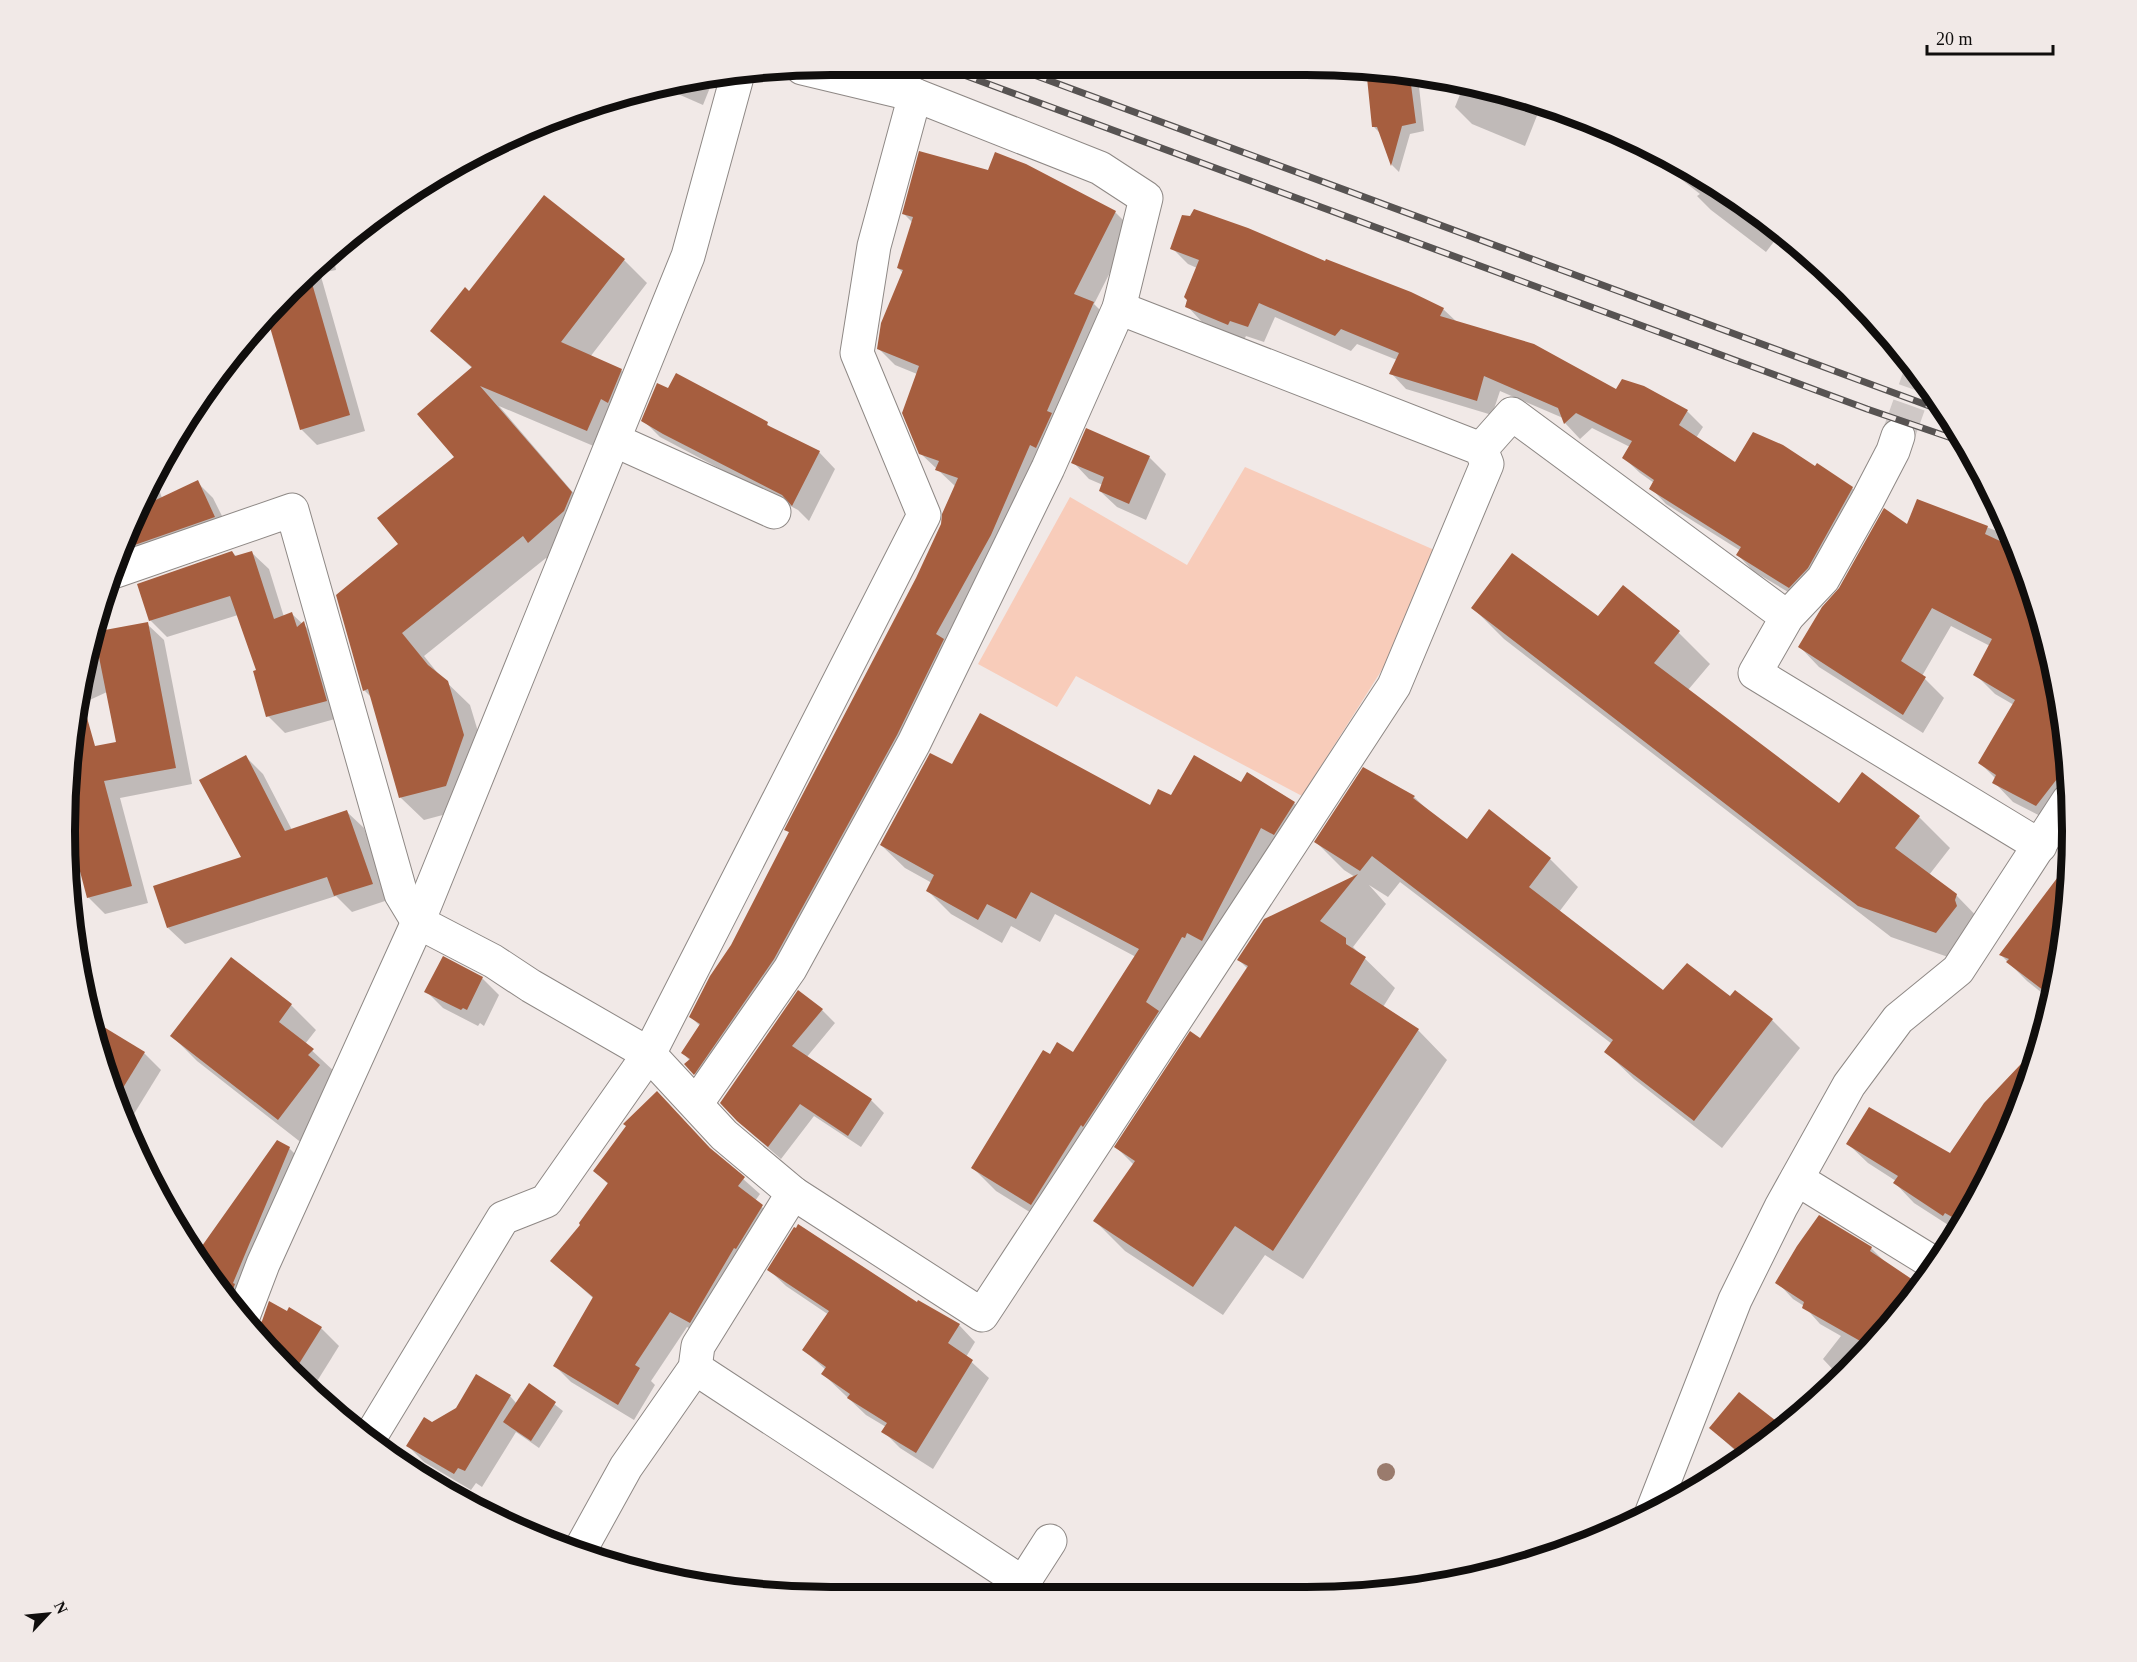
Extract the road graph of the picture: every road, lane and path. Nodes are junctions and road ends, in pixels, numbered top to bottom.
1 (831, 75) edge
2 (736, 81) edge
3 (915, 95) junction
4 (1119, 308) junction
5 (1898, 436) tunnel mouth
6 (614, 440) junction
7 (1481, 449) junction
8 (774, 512) dead end
9 (123, 569) edge
10 (1787, 617) junction
11 (2061, 812) edge
12 (2040, 846) junction
13 (418, 922) junction
14 (649, 1054) junction
15 (696, 1104) junction
16 (1797, 1179) junction
17 (793, 1192) junction
18 (1928, 1260) edge
19 (246, 1309) edge
20 (695, 1368) junction
21 (373, 1432) edge
22 (1657, 1500) edge
23 (1050, 1541) dead end
24 (583, 1545) edge
25 (1014, 1587) edge
26 (1020, 1587) edge

1 - 3 street
2 - 6 street
3 - 4 street
3 - 14 street
4 - 7 street
4 - 15 street
5 - 10 street
6 - 8 street
6 - 13 street
7 - 10 street
7 - 17 street
9 - 13 street
10 - 12 street
11 - 12 street
12 - 16 street
13 - 14 street
13 - 19 street
14 - 15 street
14 - 21 street
15 - 17 street
16 - 18 street
16 - 22 street
17 - 20 street
20 - 24 street
20 - 25 street
23 - 26 street

